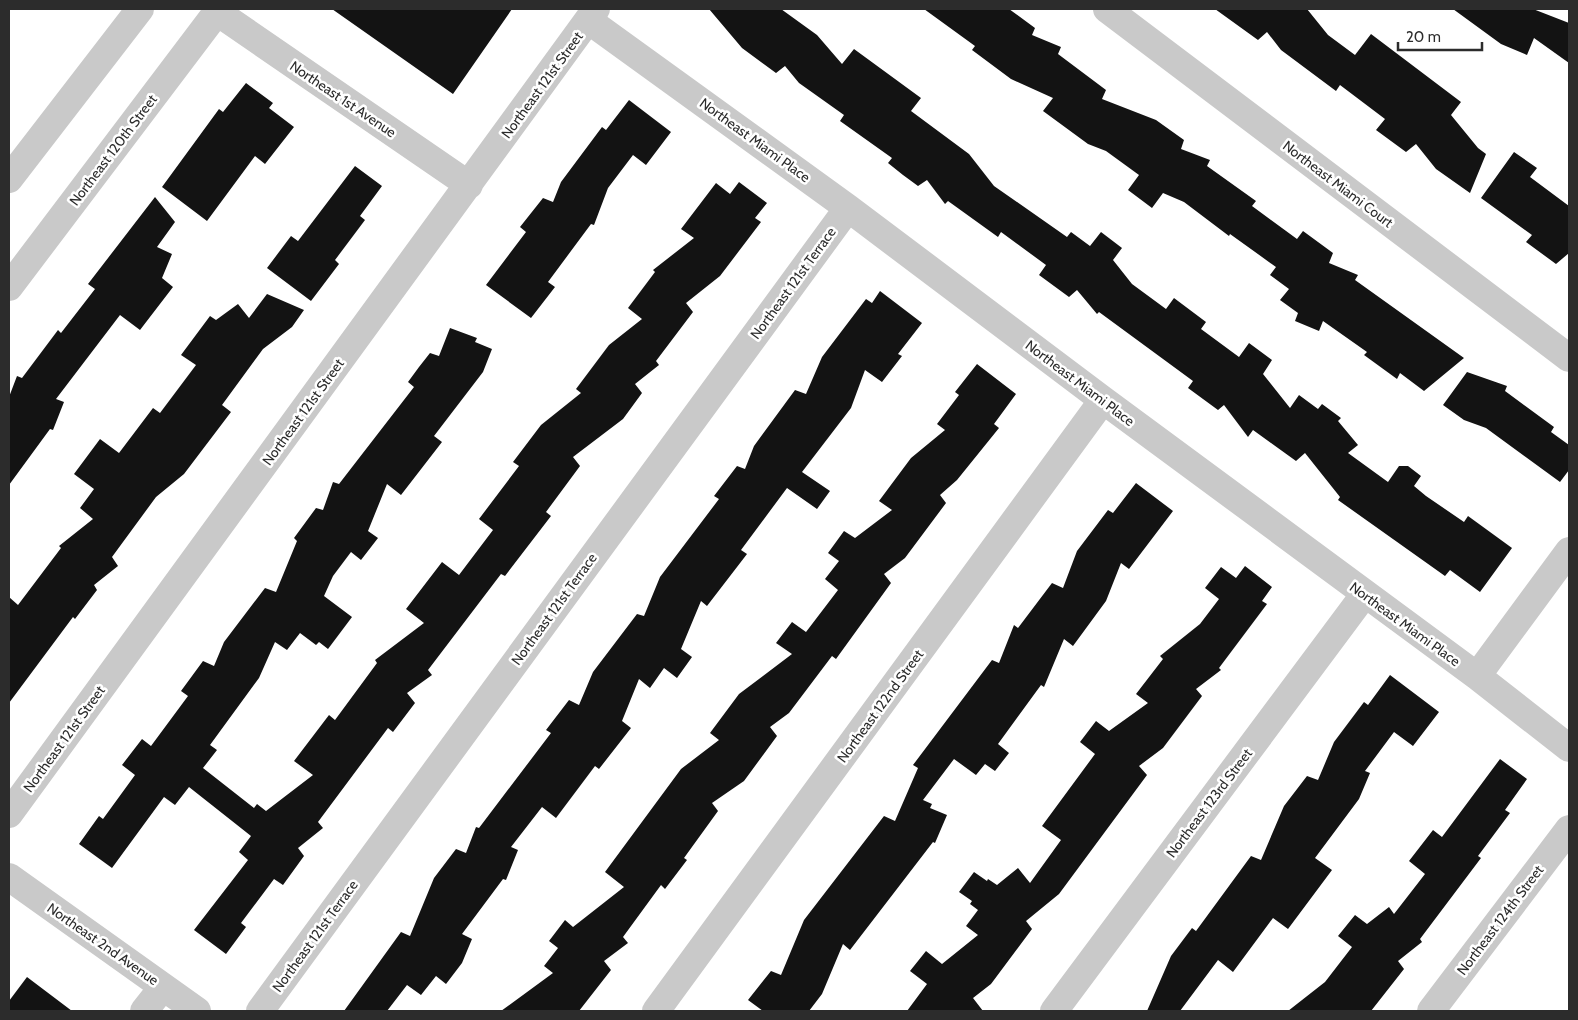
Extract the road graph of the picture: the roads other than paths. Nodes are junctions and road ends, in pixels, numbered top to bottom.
1 (140, 9) edge
2 (1107, 9) edge
3 (217, 12) joint
4 (592, 14) edge
5 (9, 180) edge
6 (469, 185) junction
7 (848, 208) junction
8 (9, 287) edge
9 (1569, 358) edge
10 (1103, 400) junction
11 (1569, 551) edge
12 (1364, 595) junction
13 (1477, 676) junction
14 (1569, 748) edge
15 (9, 814) edge
16 (1569, 829) edge
17 (9, 877) edge
18 (163, 987) junction
19 (144, 1011) edge
20 (197, 1011) edge
21 (260, 1011) edge
22 (656, 1011) edge
23 (1054, 1011) edge
24 (1431, 1011) edge

1 - 5 street
2 - 9 street, Northeast Miami Court
3 - 6 street, Northeast 1st Avenue
3 - 8 street, Northeast 120th Street
4 - 6 street, Northeast 121st Street
4 - 7 street, Northeast Miami Place
6 - 15 street, Northeast 121st Street
7 - 10 street, Northeast Miami Place
7 - 21 street, Northeast 121st Terrace
10 - 12 street, Northeast Miami Place
10 - 22 street, Northeast 122nd Street
11 - 13 street
12 - 13 street, Northeast Miami Place
12 - 23 street, Northeast 123rd Street
13 - 14 street, Northeast Miami Place
16 - 24 street, Northeast 124th Street
17 - 18 street, Northeast 2nd Avenue
18 - 19 street
18 - 20 street, Northeast 2nd Avenue

